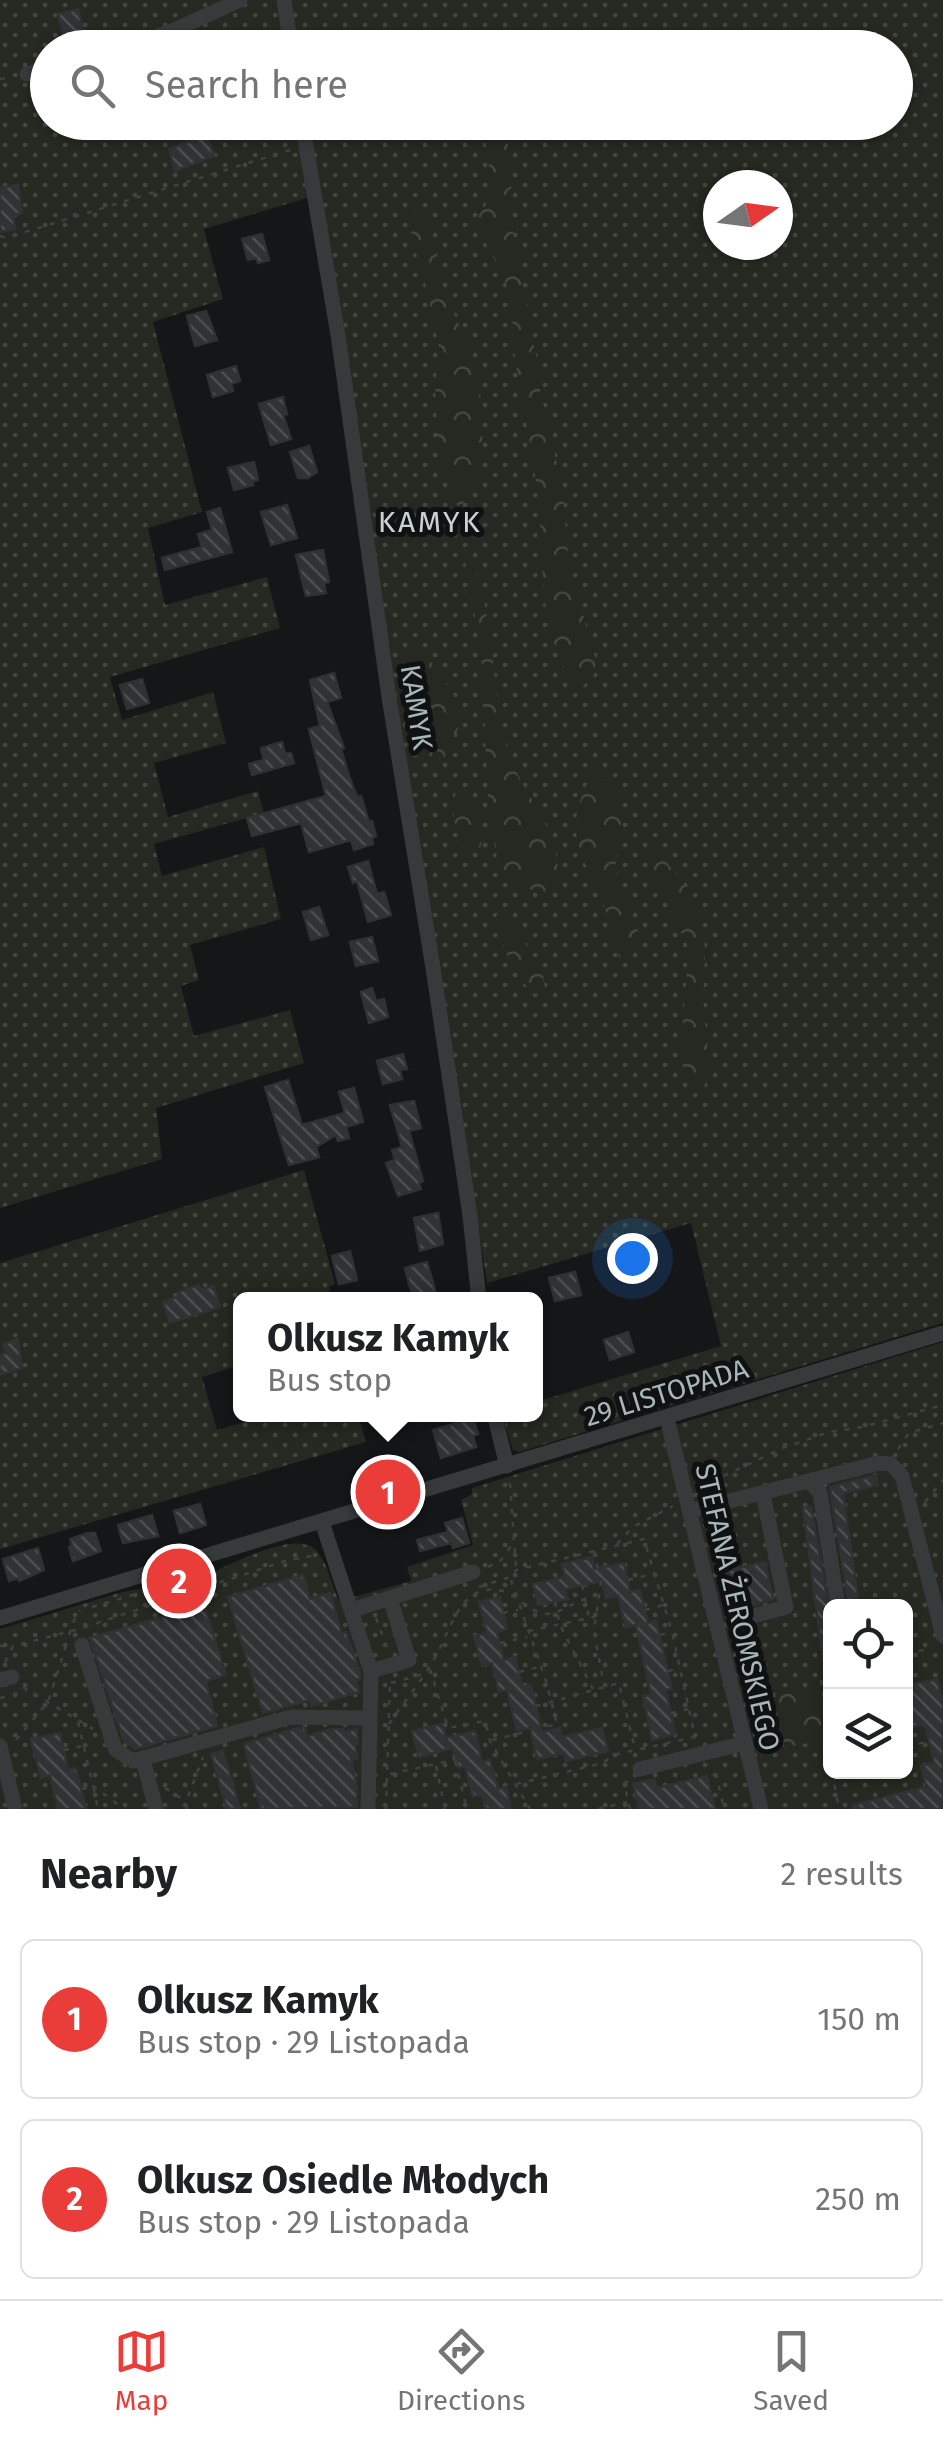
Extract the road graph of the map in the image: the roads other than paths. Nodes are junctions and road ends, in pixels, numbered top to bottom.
1 (240, 0) edge
2 (284, 0) edge
3 (174, 30) edge
4 (288, 30) edge
5 (30, 73) edge
6 (27, 74) dead end
7 (305, 140) edge
8 (478, 1292) edge
9 (943, 1333) edge
10 (667, 1418) junction
11 (496, 1422) edge
12 (507, 1466) junction
13 (810, 1482) junction
14 (763, 1494) junction
15 (688, 1504) junction
16 (322, 1522) junction
17 (472, 1581) road end
18 (390, 1598) junction
19 (837, 1599) edge
20 (358, 1608) junction
21 (749, 1617) dead end
22 (0, 1618) edge
23 (943, 1636) edge
24 (82, 1645) dead end
25 (371, 1671) junction
26 (370, 1718) junction
27 (745, 1744) junction
28 (1, 1751) edge
29 (143, 1760) junction
30 (639, 1774) road end
31 (14, 1809) edge
32 (156, 1809) edge
33 (368, 1809) edge
34 (761, 1809) edge

1 - 3 street
2 - 4 street
5 - 6 street
7 - 8 street, KAMYK
9 - 10 street, 29 LISTOPADA
10 - 12 street, 29 LISTOPADA
10 - 15 street, STEFANA ŻEROMSKIEGO
11 - 12 street
12 - 16 street, 29 LISTOPADA
13 - 14 street
13 - 19 street
13 - 23 street
14 - 15 street
14 - 21 street
15 - 27 street, STEFANA ŻEROMSKIEGO
16 - 20 street
16 - 22 street, 29 LISTOPADA
17 - 18 street
18 - 20 street
18 - 25 street
20 - 25 street
24 - 29 street
25 - 26 street
26 - 29 street
26 - 33 street
27 - 30 street
27 - 34 street, STEFANA ŻEROMSKIEGO
28 - 31 street
29 - 32 street

